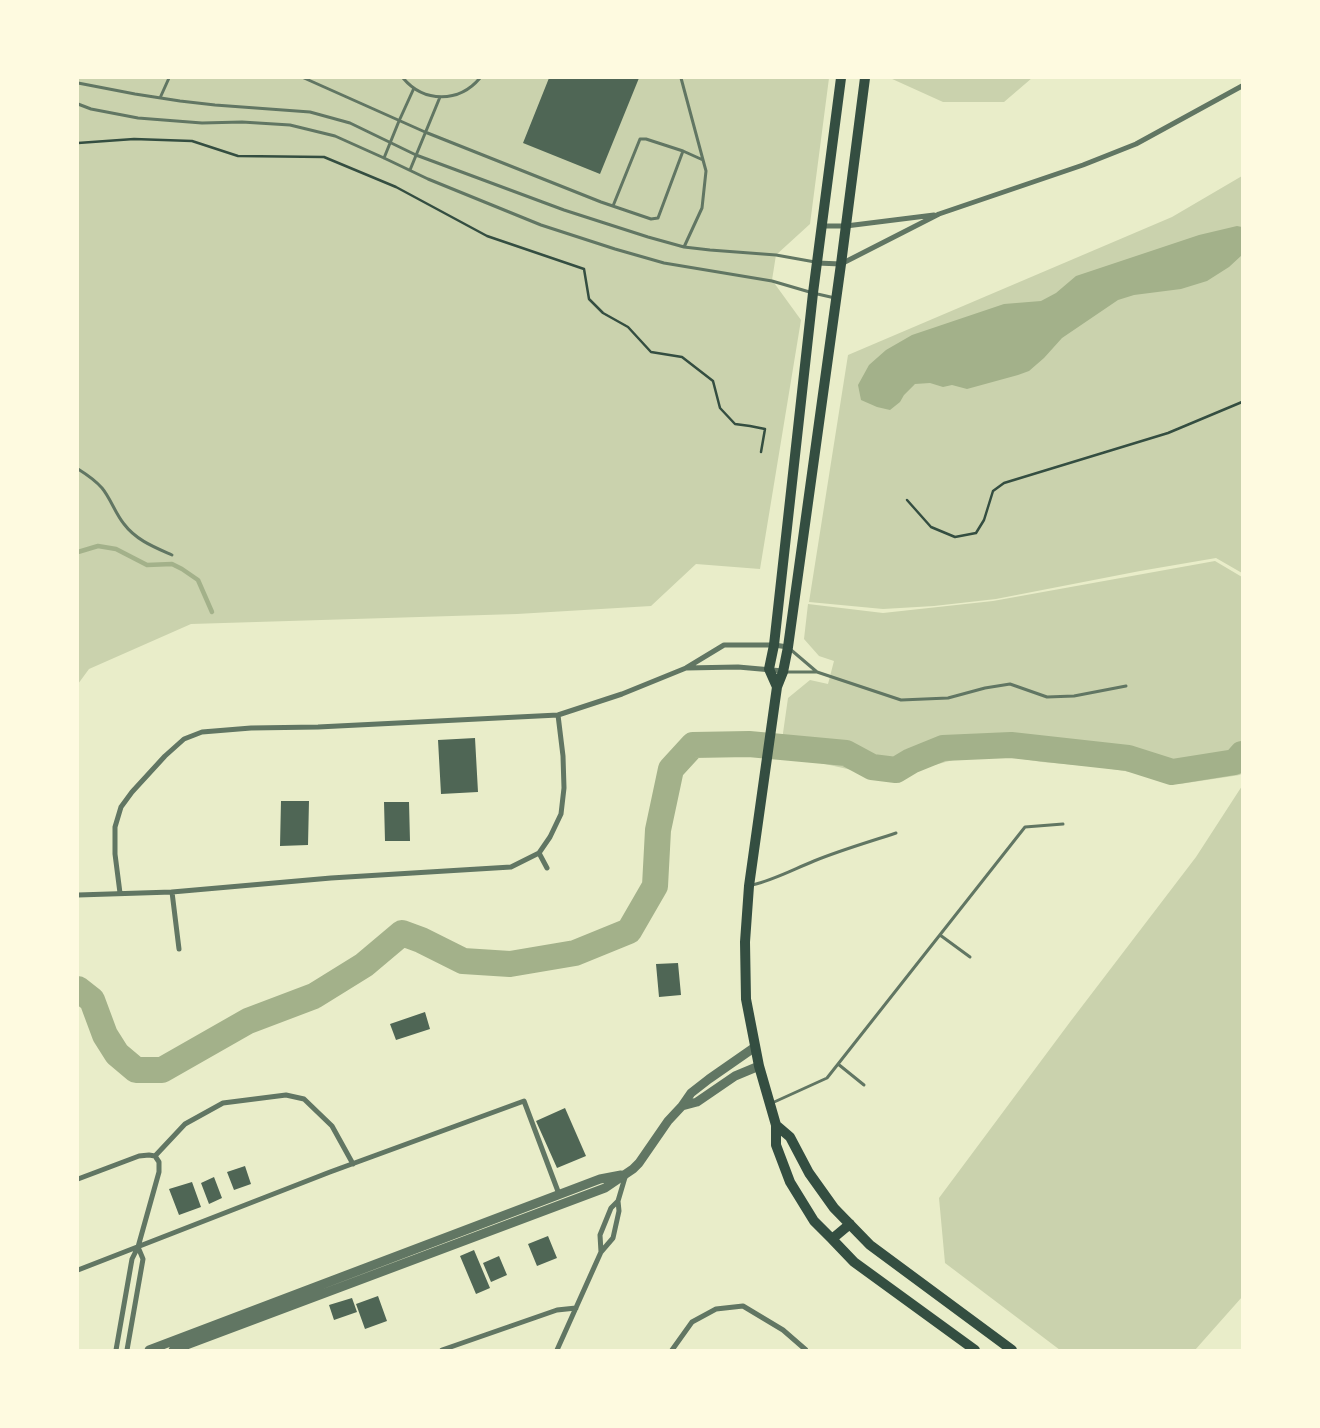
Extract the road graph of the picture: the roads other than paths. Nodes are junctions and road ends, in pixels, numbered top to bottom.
1 (169, 78) edge
2 (304, 78) edge
3 (403, 78) edge
4 (480, 78) edge
5 (681, 78) edge
6 (842, 78) edge
7 (864, 78) edge
8 (78, 83) edge
9 (1242, 86) edge
10 (414, 88) junction
11 (440, 97) junction
12 (160, 98) junction
13 (78, 104) edge
14 (399, 120) junction
15 (425, 132) junction
16 (391, 143) junction
17 (683, 151) junction
18 (416, 155) junction
19 (384, 158) junction
20 (704, 160) junction
21 (410, 170) junction
22 (613, 206) junction
23 (939, 214) junction
24 (822, 226) junction
25 (846, 226) junction
26 (684, 247) junction
27 (817, 263) junction
28 (841, 264) junction
29 (813, 293) junction
30 (836, 298) junction
31 (78, 469) edge
32 (172, 555) dead end
33 (774, 645) junction
34 (788, 647) junction
35 (686, 668) junction
36 (770, 669) junction
37 (784, 672) junction
38 (817, 672) junction
39 (1126, 686) dead end
40 (777, 687) junction
41 (558, 715) junction
42 (1063, 824) dead end
43 (896, 832) dead end
44 (539, 853) junction
45 (547, 868) dead end
46 (749, 886) junction
47 (172, 892) junction
48 (120, 893) junction
49 (78, 895) edge
50 (940, 935) junction
51 (179, 948) dead end
52 (970, 957) dead end
53 (755, 1047) junction
54 (838, 1064) junction
55 (759, 1066) junction
56 (864, 1085) dead end
57 (770, 1104) junction
58 (682, 1106) junction
59 (776, 1125) junction
60 (155, 1156) junction
61 (353, 1164) junction
62 (626, 1174) junction
63 (78, 1179) edge
64 (559, 1194) junction
65 (618, 1201) junction
66 (850, 1224) junction
67 (832, 1239) junction
68 (138, 1247) junction
69 (601, 1252) junction
70 (78, 1270) edge
71 (576, 1308) junction
72 (116, 1350) edge
73 (127, 1350) edge
74 (149, 1350) edge
75 (172, 1350) edge
76 (442, 1350) edge
77 (557, 1350) edge
78 (672, 1350) edge
79 (806, 1350) edge
80 (975, 1350) edge
81 (1012, 1350) edge

1 - 12 lane
2 - 14 lane
3 - 10 lane
4 - 11 lane
5 - 20 lane
6 - 24 main road
7 - 25 main road
8 - 12 lane
9 - 23 street
10 - 11 lane
10 - 14 lane
11 - 15 lane
12 - 16 lane
13 - 19 lane
14 - 15 lane
14 - 16 lane
15 - 18 lane
15 - 22 lane
16 - 18 lane
16 - 19 lane
17 - 20 lane
17 - 22 lane
17 - 22 lane
18 - 21 lane
18 - 26 lane
19 - 21 lane
20 - 26 lane
21 - 29 lane
23 - 25 street
23 - 28 street
24 - 25 street
24 - 27 main road
25 - 28 main road
26 - 27 lane
27 - 28 street
27 - 29 main road
28 - 30 main road
29 - 30 lane
29 - 33 main road
30 - 34 main road
31 - 32 lane
33 - 34 street
33 - 35 street
33 - 36 main road
34 - 37 main road
34 - 38 lane
35 - 36 street
35 - 41 street
36 - 37 street
36 - 40 main road
37 - 38 lane
37 - 40 main road
38 - 39 lane
40 - 46 main road
41 - 44 street
41 - 48 street
42 - 50 lane
43 - 46 lane
44 - 45 street
44 - 47 street
46 - 53 main road
47 - 48 street
47 - 51 street
48 - 49 street
50 - 52 lane
50 - 54 lane
53 - 55 main road
53 - 58 street
54 - 56 lane
54 - 57 lane
55 - 57 main road
55 - 58 street
57 - 59 main road
58 - 62 street
59 - 66 main road
59 - 67 main road
60 - 61 street
60 - 63 street
60 - 68 street
61 - 64 street
61 - 68 street
62 - 64 street
62 - 65 street
62 - 75 street
64 - 74 street
65 - 69 street
65 - 69 street
66 - 67 main road
66 - 81 main road
67 - 80 main road
68 - 70 street
68 - 72 street
68 - 73 street
69 - 71 street
71 - 76 street
71 - 77 street
78 - 79 street

